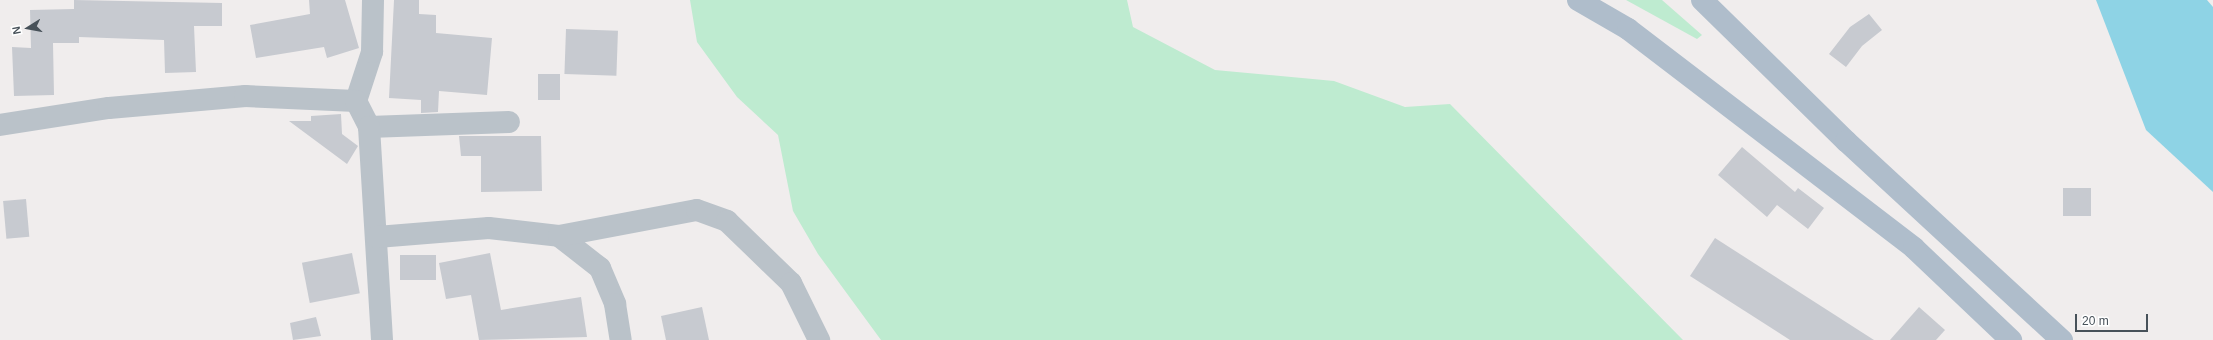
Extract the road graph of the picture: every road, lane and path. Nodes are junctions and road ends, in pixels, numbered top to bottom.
1 (373, 0) edge
2 (1578, 0) edge
3 (1702, 0) edge
4 (356, 101) junction
5 (509, 122) dead end
6 (0, 125) edge
7 (369, 127) junction
8 (559, 236) junction
9 (377, 238) junction
10 (382, 340) edge
11 (621, 340) edge
12 (819, 340) edge
13 (2011, 340) edge
14 (2062, 340) edge

1 - 4 street
2 - 13 main road
3 - 14 main road
4 - 6 street
4 - 7 street
5 - 7 street
7 - 9 street
8 - 9 street
8 - 11 street
8 - 12 street
9 - 10 street

